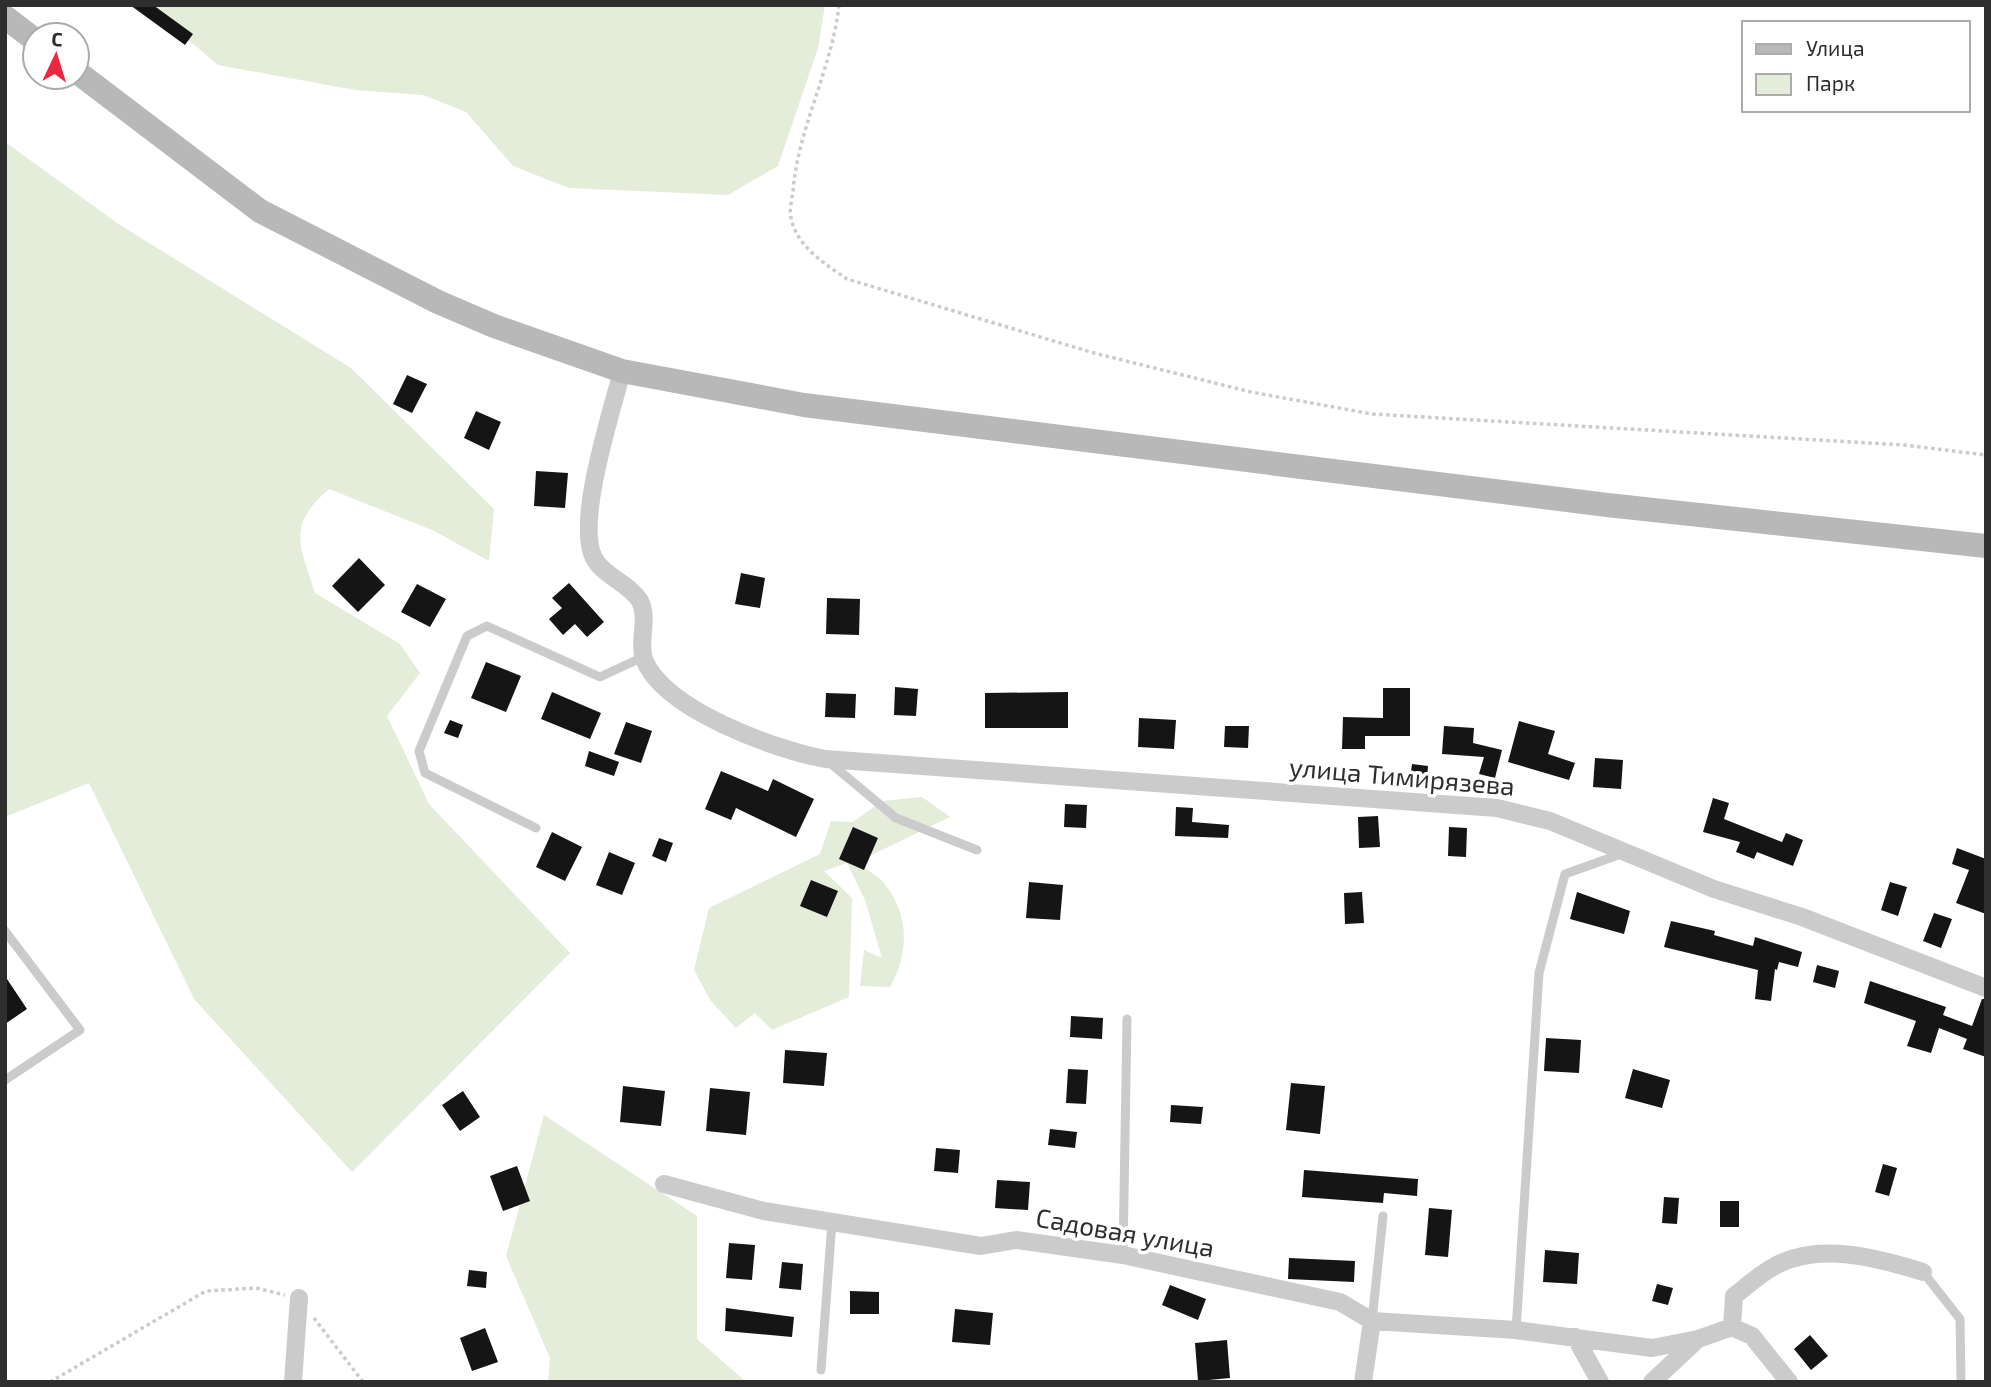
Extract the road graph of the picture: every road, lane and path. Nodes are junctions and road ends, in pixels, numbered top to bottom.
1 (839, 5) edge
2 (5, 17) edge
3 (21, 29) edge
4 (91, 82) edge
5 (622, 371) junction
6 (1986, 455) edge
7 (1986, 546) edge
8 (643, 657) junction
9 (825, 759) junction
10 (536, 828) dead end
11 (977, 850) dead end
12 (1627, 852) junction
13 (5, 931) edge
14 (1986, 988) edge
15 (1127, 1019) dead end
16 (5, 1080) edge
17 (664, 1184) dead end
18 (1384, 1216) dead end
19 (832, 1222) junction
20 (1123, 1255) junction
21 (1923, 1272) joint
22 (299, 1298) junction
23 (1372, 1321) junction
24 (1732, 1327) junction
25 (1516, 1331) junction
26 (1575, 1337) junction
27 (1698, 1339) junction
28 (821, 1370) dead end
29 (50, 1382) edge
30 (293, 1382) edge
31 (362, 1382) edge
32 (1363, 1382) edge
33 (1600, 1382) edge
34 (1652, 1382) edge
35 (1789, 1382) edge
36 (1961, 1382) edge

1 - 6 path
2 - 3 main road
4 - 5 main road
5 - 7 main road
5 - 8 street
8 - 9 street, улица Тимирязева
8 - 10 lane
9 - 11 lane
9 - 12 street, улица Тимирязева
12 - 14 street, улица Тимирязева
12 - 25 lane
13 - 16 lane
15 - 20 lane
17 - 19 street, Садовая улица
18 - 23 lane
19 - 20 street, Садовая улица
19 - 28 lane
20 - 23 street, Садовая улица
21 - 24 street
21 - 36 lane
22 - 29 path
22 - 30 street
22 - 31 path
23 - 25 street, Садовая улица
23 - 32 street
24 - 27 street, Садовая улица
24 - 35 street
25 - 26 street, Садовая улица
26 - 27 street, Садовая улица
26 - 33 street
27 - 34 street, Садовая улица

